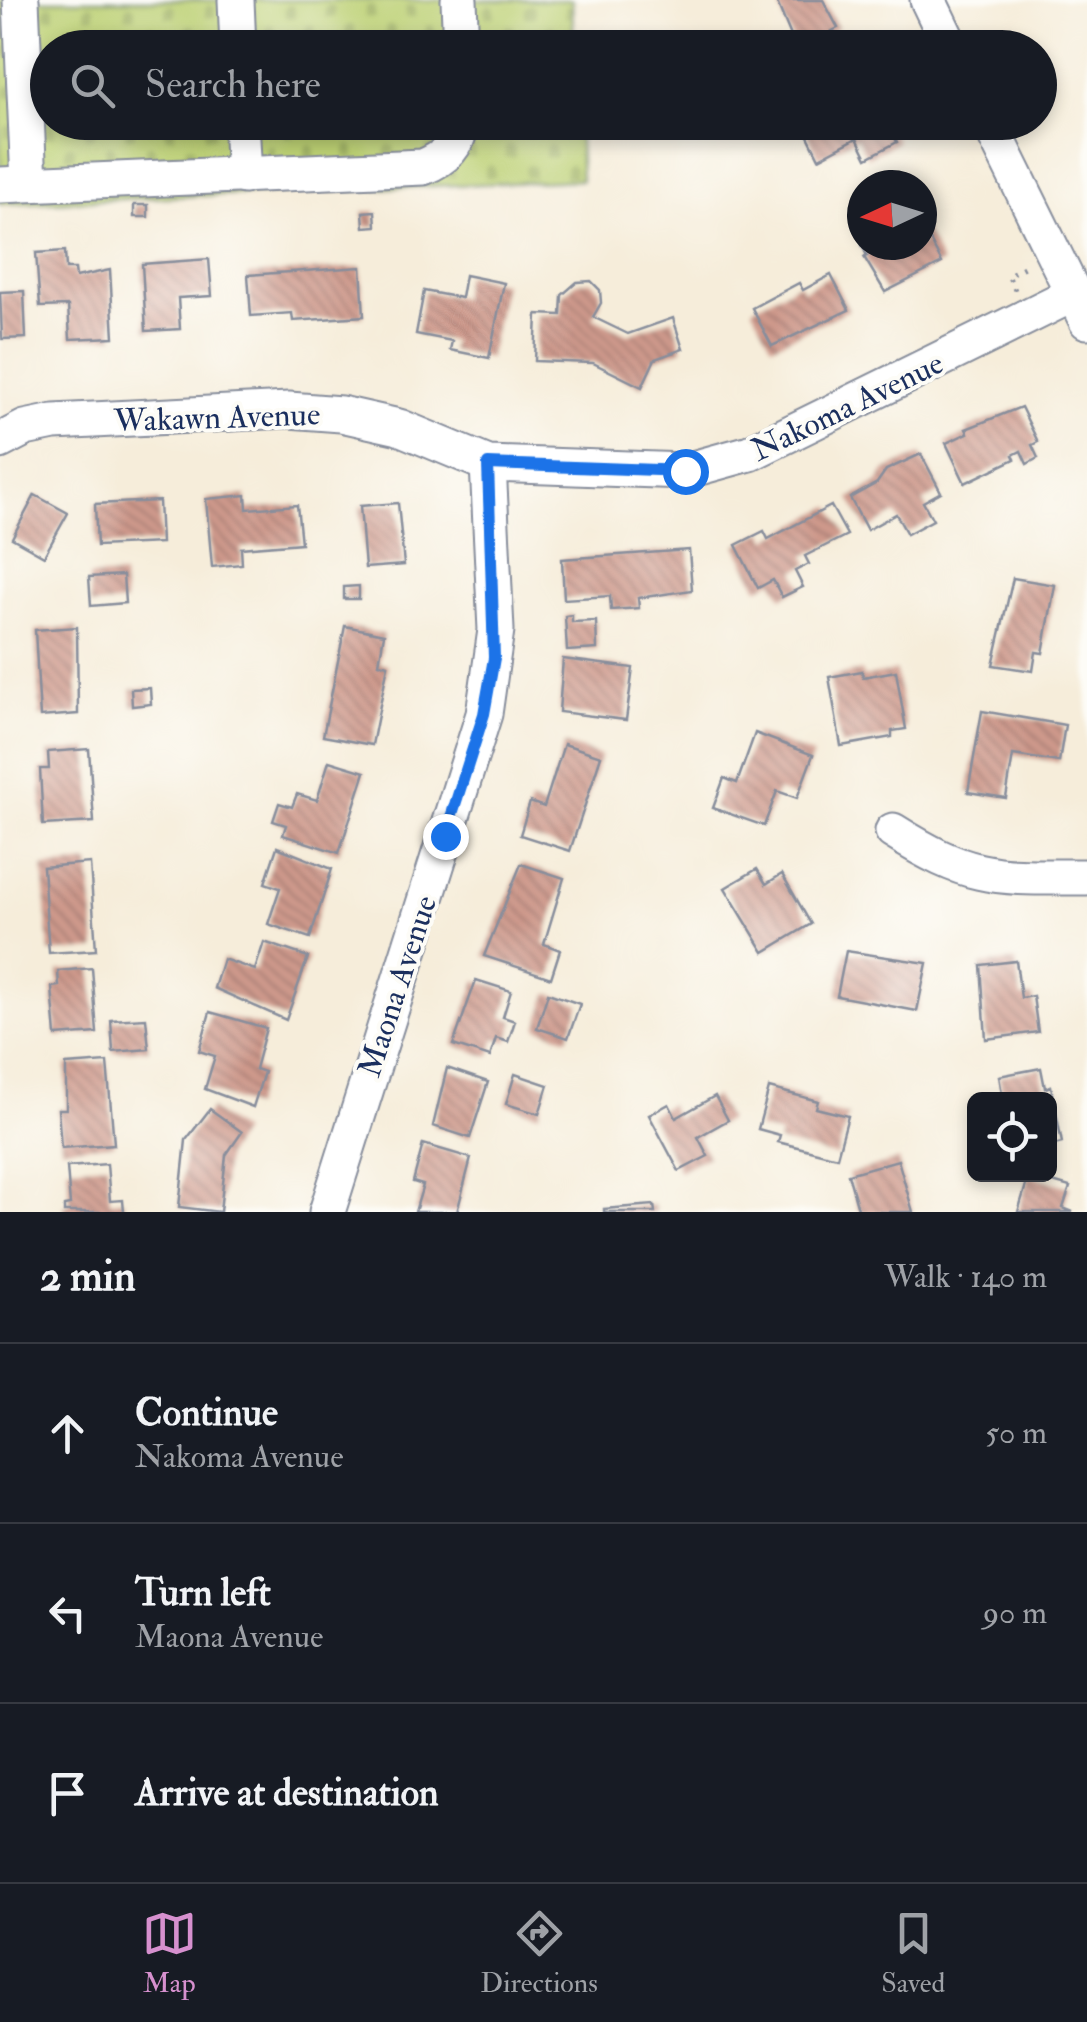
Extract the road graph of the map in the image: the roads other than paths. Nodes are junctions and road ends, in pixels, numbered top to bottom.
1 (21, 0) edge
2 (236, 0) edge
3 (459, 0) edge
4 (928, 0) edge
5 (237, 30) edge
6 (460, 30) edge
7 (943, 30) edge
8 (242, 140) edge
9 (453, 140) edge
10 (998, 140) edge
11 (244, 176) junction
12 (15, 185) edge
13 (1080, 307) edge
14 (0, 441) edge
15 (488, 464) junction
16 (892, 831) dead end
17 (1087, 877) edge
18 (327, 1212) edge

1 - 12 street
2 - 5 street
3 - 6 street
4 - 7 street
8 - 11 street
9 - 11 street
10 - 13 street
11 - 12 street
13 - 15 street, Nakoma Avenue
14 - 15 street, Wakawn Avenue
15 - 18 street, Maona Avenue
16 - 17 street

